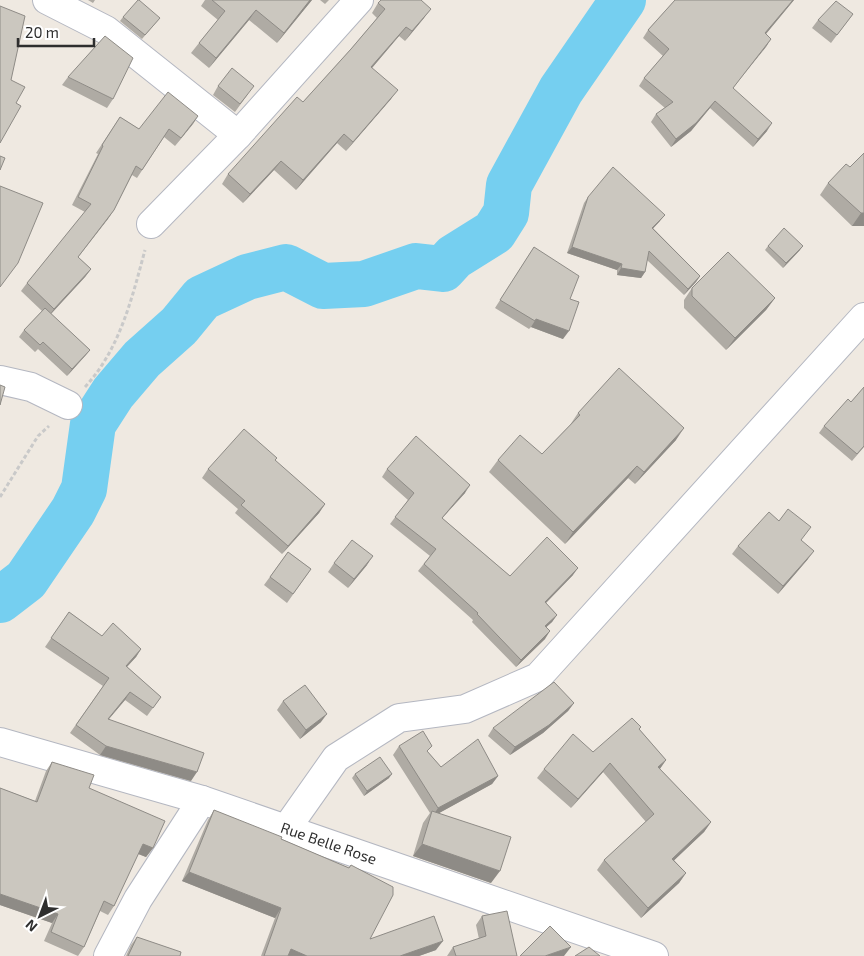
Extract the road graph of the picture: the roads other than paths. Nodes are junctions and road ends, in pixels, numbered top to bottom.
1 (47, 0) edge
2 (359, 0) edge
3 (238, 135) junction
4 (151, 224) road end
5 (864, 317) edge
6 (0, 380) edge
7 (68, 405) road end
8 (0, 742) edge
9 (202, 800) junction
10 (286, 829) junction
11 (108, 956) edge
12 (654, 956) edge

1 - 3 street
2 - 3 street
3 - 4 street
5 - 10 street
6 - 7 street
8 - 9 street, Rue Belle Rose
9 - 10 street, Rue Belle Rose
9 - 11 street
10 - 12 street, Rue Belle Rose

